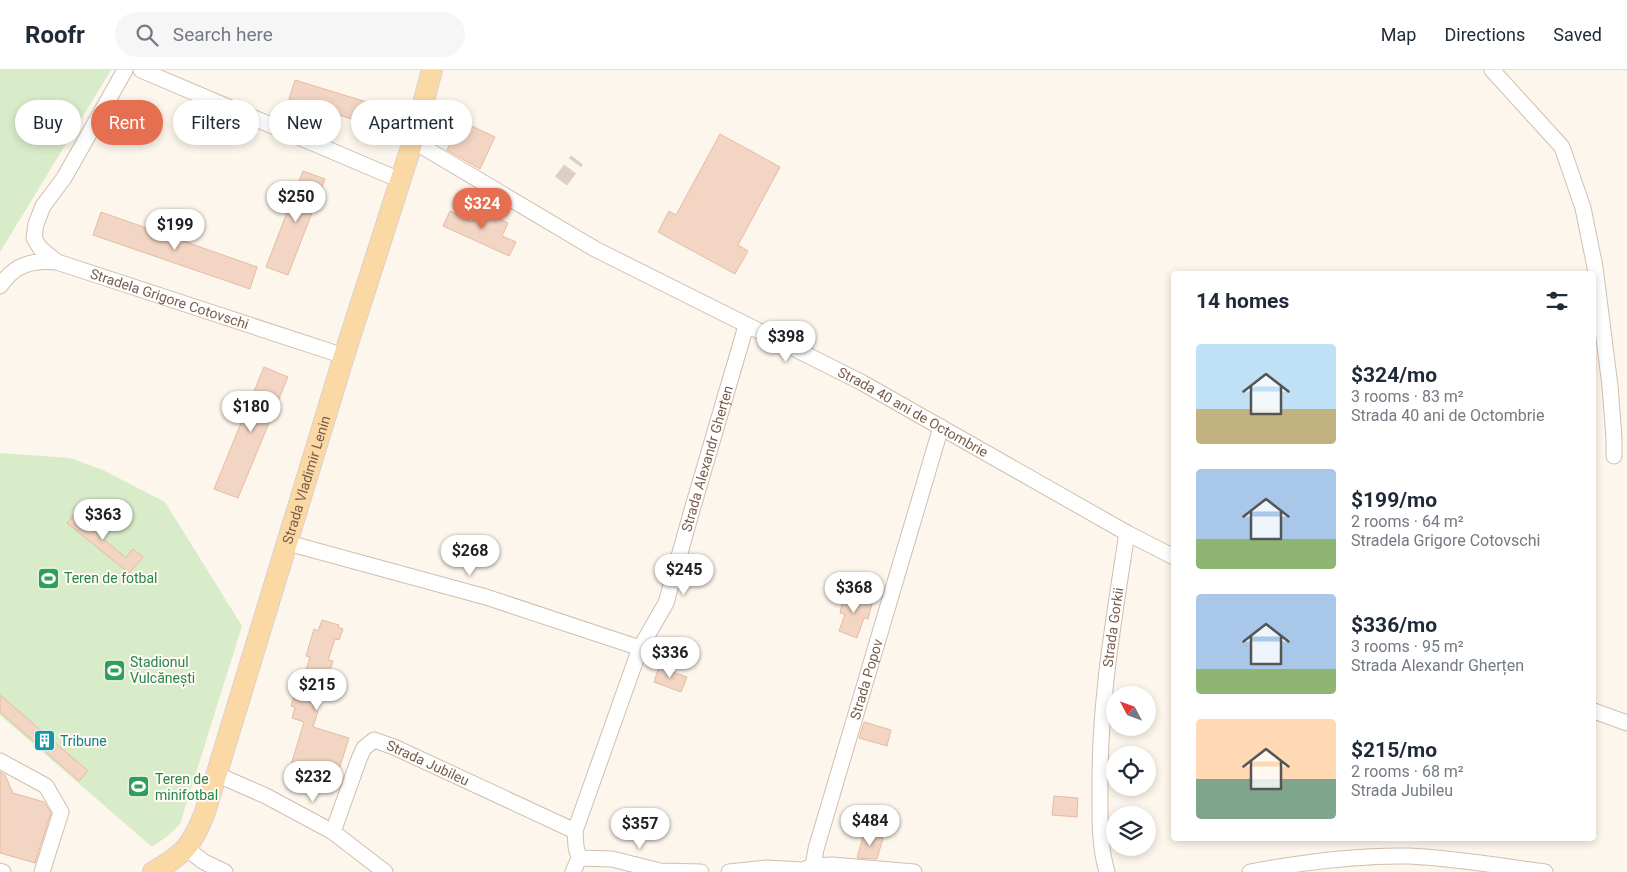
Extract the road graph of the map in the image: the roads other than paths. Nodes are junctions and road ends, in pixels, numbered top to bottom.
1 (125, 70) edge
2 (141, 70) edge
3 (432, 70) edge
4 (1492, 70) edge
5 (424, 100) edge
6 (412, 145) edge
7 (418, 145) edge
8 (400, 180) junction
9 (57, 262) junction
10 (1595, 271) edge
11 (1596, 275) edge
12 (0, 286) edge
13 (746, 326) junction
14 (344, 356) junction
15 (941, 427) junction
16 (1614, 456) dead end
17 (1127, 533) junction
18 (288, 543) junction
19 (1171, 555) edge
20 (640, 648) junction
21 (1596, 712) edge
22 (1627, 722) edge
23 (0, 762) edge
24 (218, 775) junction
25 (333, 832) junction
26 (575, 832) junction
27 (186, 849) junction
28 (576, 865) edge
29 (815, 869) edge
30 (42, 872) edge
31 (152, 872) edge
32 (225, 872) edge
33 (384, 872) edge
34 (701, 872) edge
35 (729, 872) edge
36 (914, 872) edge
37 (1107, 872) edge
38 (1250, 872) edge
39 (1545, 872) edge

1 - 9 street
2 - 8 street
3 - 5 main road, Strada Vladimir Lenin
4 - 10 street
6 - 8 main road, Strada Vladimir Lenin
7 - 13 street, Strada 40 ani de Octombrie
8 - 14 main road, Strada Vladimir Lenin
9 - 12 street, Stradela Grigore Cotovschi
9 - 14 street, Stradela Grigore Cotovschi
11 - 16 street
13 - 15 street, Strada 40 ani de Octombrie
13 - 20 street, Strada Alexandr Gherțen
14 - 18 main road, Strada Vladimir Lenin
15 - 17 street, Strada 40 ani de Octombrie
15 - 29 street, Strada Popov
17 - 19 street, Strada 40 ani de Octombrie
17 - 37 street, Strada Gorkii
18 - 20 street
18 - 24 main road, Strada Vladimir Lenin
20 - 26 street, Strada Alexandr Gherțen
21 - 22 street
23 - 30 street
24 - 25 street
24 - 27 main road, Strada Vladimir Lenin
25 - 26 street, Strada Jubileu
25 - 33 street
26 - 28 street, Strada Alexandr Gherțen
27 - 31 main road, Strada Vladimir Lenin
27 - 32 street
28 - 34 street
29 - 35 street
29 - 36 street
38 - 39 street

